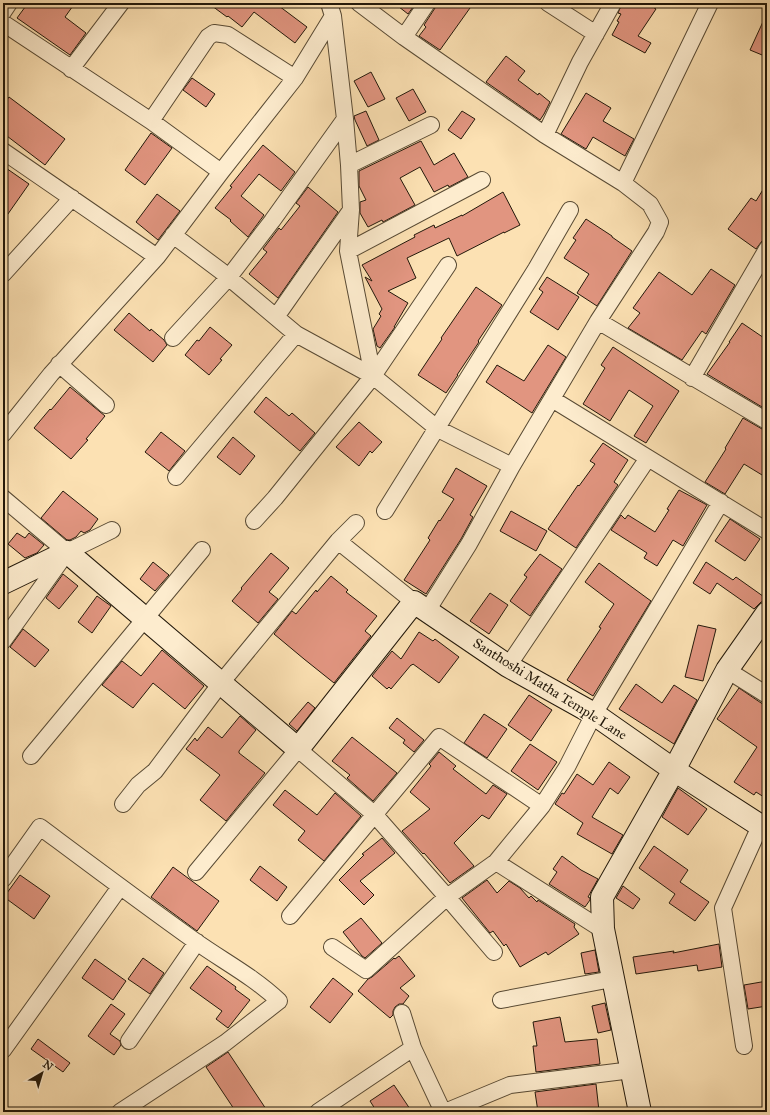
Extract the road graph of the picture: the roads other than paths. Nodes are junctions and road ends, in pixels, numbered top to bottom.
1 (9, 3) edge
2 (121, 3) edge
3 (359, 3) edge
4 (426, 3) edge
5 (548, 3) edge
6 (613, 3) edge
7 (710, 3) edge
8 (331, 10) edge
9 (3, 12) edge
10 (3, 23) edge
11 (596, 34) junction
12 (404, 37) junction
13 (71, 69) junction
14 (295, 78) junction
15 (345, 119) junction
16 (151, 121) junction
17 (432, 125) dead end
18 (545, 135) junction
19 (3, 151) edge
20 (349, 165) junction
21 (221, 172) junction
22 (482, 180) dead end
23 (623, 183) junction
24 (72, 198) junction
25 (351, 210) junction
26 (570, 210) dead end
27 (173, 235) junction
28 (767, 249) edge
29 (348, 251) junction
30 (157, 257) junction
31 (448, 265) dead end
32 (3, 274) edge
33 (229, 277) junction
34 (276, 317) junction
35 (598, 321) junction
36 (296, 334) junction
37 (173, 338) dead end
38 (59, 364) junction
39 (373, 376) junction
40 (692, 378) junction
41 (552, 399) junction
42 (106, 405) dead end
43 (766, 418) edge
44 (438, 429) junction
45 (3, 434) edge
46 (648, 458) junction
47 (512, 466) junction
48 (176, 477) dead end
49 (3, 498) edge
50 (721, 502) junction
51 (385, 512) dead end
52 (254, 521) dead end
53 (356, 523) dead end
54 (112, 530) dead end
55 (767, 531) edge
56 (338, 541) junction
57 (202, 550) dead end
58 (67, 552) junction
59 (3, 582) edge
60 (420, 606) junction
61 (767, 613) edge
62 (144, 618) junction
63 (3, 641) edge
64 (508, 666) junction
65 (727, 670) junction
66 (221, 683) junction
67 (767, 695) edge
68 (594, 714) junction
69 (298, 749) junction
70 (31, 756) dead end
71 (674, 770) junction
72 (123, 804) dead end
73 (542, 806) junction
74 (374, 814) junction
75 (763, 828) edge
76 (496, 862) junction
77 (196, 872) dead end
78 (3, 879) edge
79 (120, 887) junction
80 (447, 897) junction
81 (290, 916) dead end
82 (603, 929) junction
83 (196, 942) junction
84 (332, 947) dead end
85 (494, 952) dead end
86 (612, 979) junction
87 (500, 1000) dead end
88 (402, 1013) dead end
89 (129, 1041) dead end
90 (744, 1046) dead end
91 (413, 1048) junction
92 (3, 1050) edge
93 (632, 1070) junction
94 (120, 1112) edge
95 (318, 1112) edge
96 (444, 1112) edge
97 (640, 1112) edge

1 - 9 street
2 - 13 street
3 - 12 street
4 - 12 street
5 - 11 street
6 - 11 street
7 - 23 street
8 - 14 street
8 - 15 street
10 - 13 street
11 - 18 street
12 - 18 street
13 - 16 street
14 - 16 street
14 - 21 street
15 - 20 street
15 - 33 street
16 - 21 street
17 - 20 street
18 - 23 street
19 - 24 street
20 - 25 street
21 - 27 street
22 - 29 street
23 - 35 street
24 - 30 street
24 - 32 street
25 - 29 street
25 - 34 street
26 - 44 street
27 - 30 street
27 - 33 street
28 - 40 street
29 - 39 street
30 - 38 street
31 - 39 street
33 - 34 street
33 - 37 street
34 - 36 street
35 - 40 street
35 - 41 street
36 - 39 street
36 - 48 street
38 - 42 street
38 - 45 street
39 - 44 street
39 - 52 street
40 - 43 street
41 - 46 street
41 - 47 street
44 - 47 street
44 - 51 street
46 - 50 street
46 - 64 street
47 - 60 street
49 - 58 street
50 - 55 street
50 - 68 street
53 - 56 street
54 - 58 street
56 - 60 street, Santhoshi Matha Temple Lane
56 - 66 street
57 - 62 street
58 - 59 street
58 - 62 street
58 - 63 street
60 - 64 street, Santhoshi Matha Temple Lane
60 - 69 street
61 - 65 street
62 - 66 street
62 - 70 street
64 - 68 street, Santhoshi Matha Temple Lane
65 - 67 street
65 - 71 street
66 - 69 street
66 - 72 street
68 - 71 street, Santhoshi Matha Temple Lane
68 - 73 street
69 - 74 street
69 - 77 street
71 - 75 street, Santhoshi Matha Temple Lane
71 - 82 street
73 - 74 street
73 - 76 street
74 - 80 street
74 - 81 street
75 - 90 street
76 - 80 street
76 - 82 street
78 - 79 street
79 - 83 street
79 - 92 street
80 - 84 street
80 - 85 street
82 - 86 street
83 - 89 street
83 - 94 street
86 - 87 street
86 - 93 street
88 - 91 street
91 - 95 street
91 - 96 street
93 - 96 street
93 - 97 street

